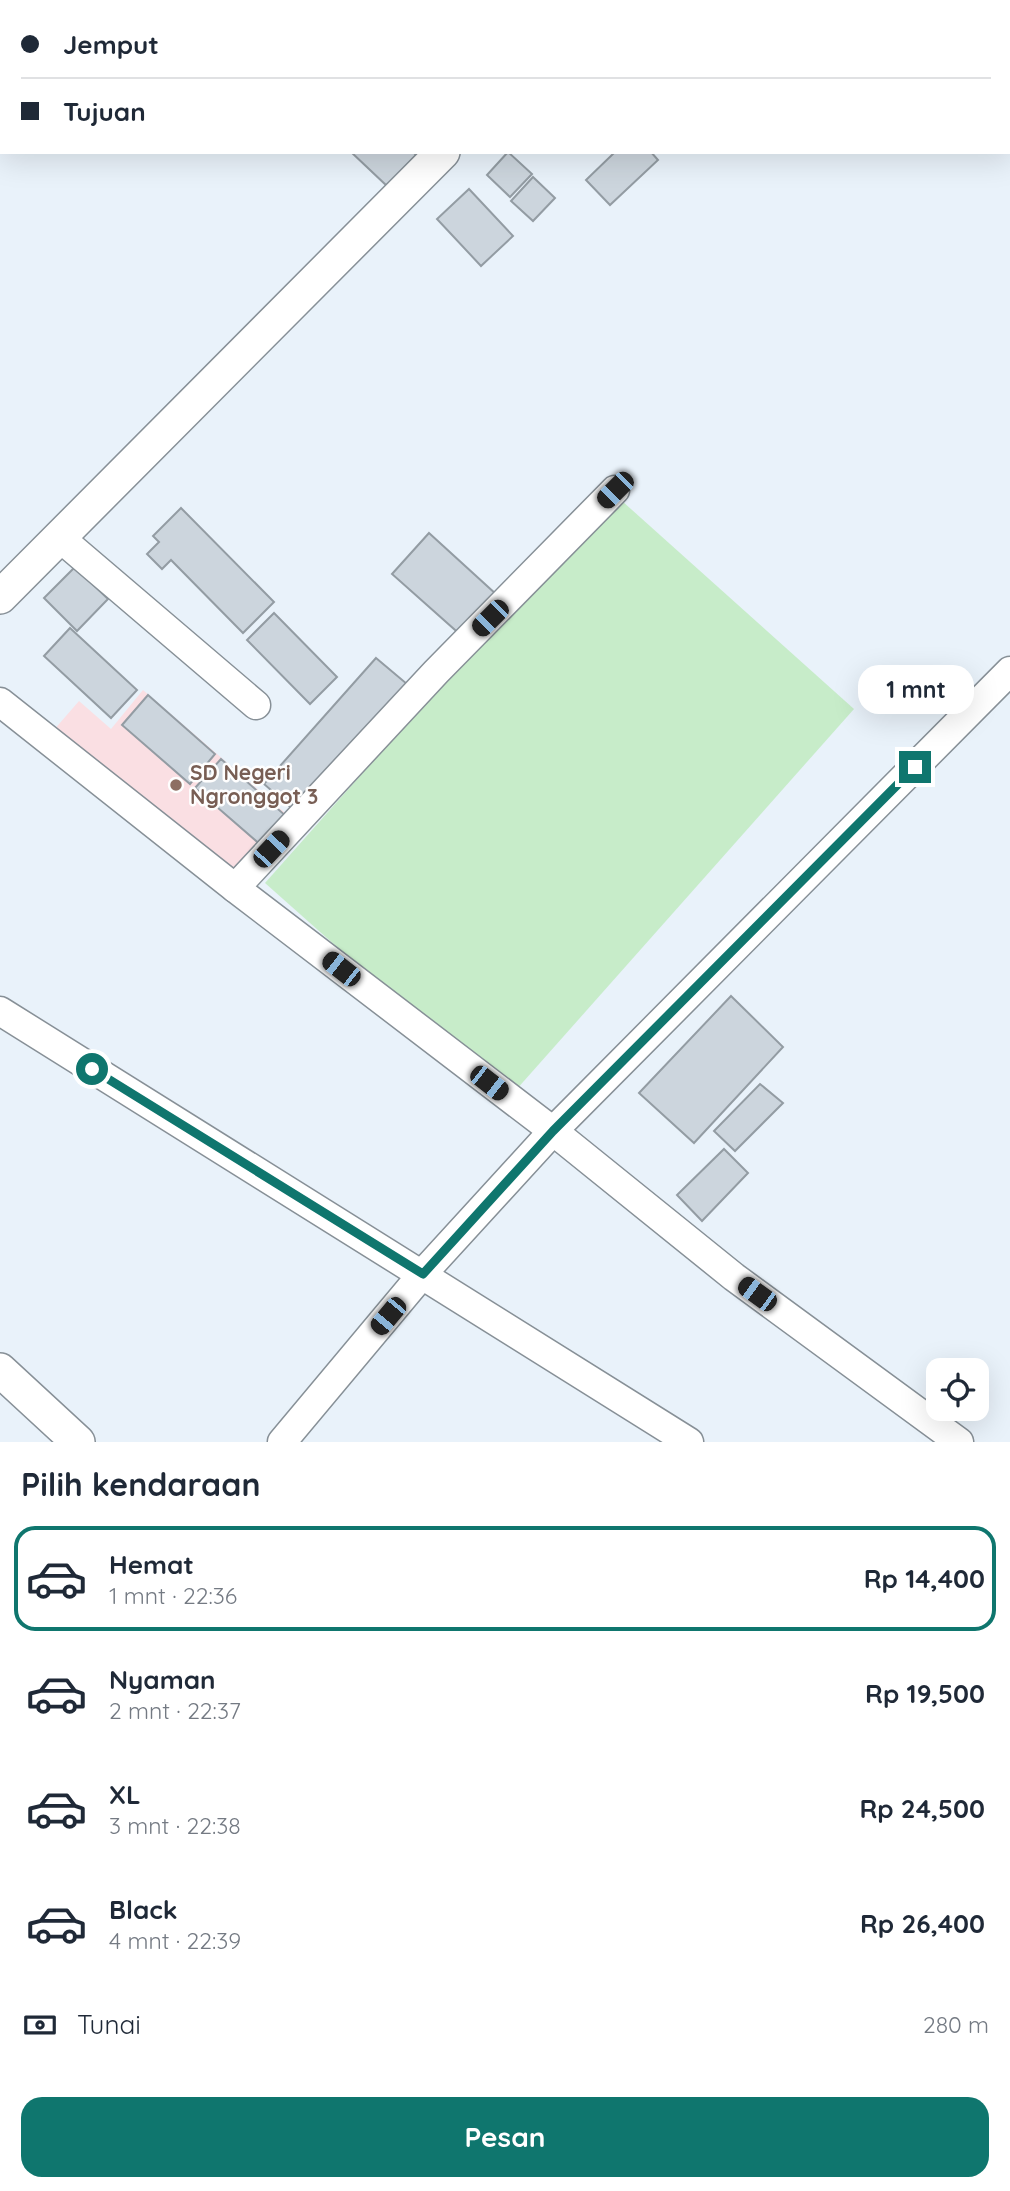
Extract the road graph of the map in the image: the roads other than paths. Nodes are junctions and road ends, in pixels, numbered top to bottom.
1 (441, 154) edge
2 (615, 490) dead end
3 (59, 537) junction
4 (0, 597) edge
5 (1010, 671) edge
6 (0, 702) edge
7 (256, 705) dead end
8 (235, 888) junction
9 (0, 1011) edge
10 (553, 1131) junction
11 (428, 1268) junction
12 (0, 1370) edge
13 (78, 1442) edge
14 (282, 1442) edge
15 (688, 1442) edge
16 (959, 1442) edge

1 - 3 street
2 - 8 street
3 - 4 street
3 - 7 street
5 - 10 street
6 - 8 street
8 - 10 street
9 - 11 street
10 - 11 street
10 - 16 street
11 - 14 street
11 - 15 street
12 - 13 street

